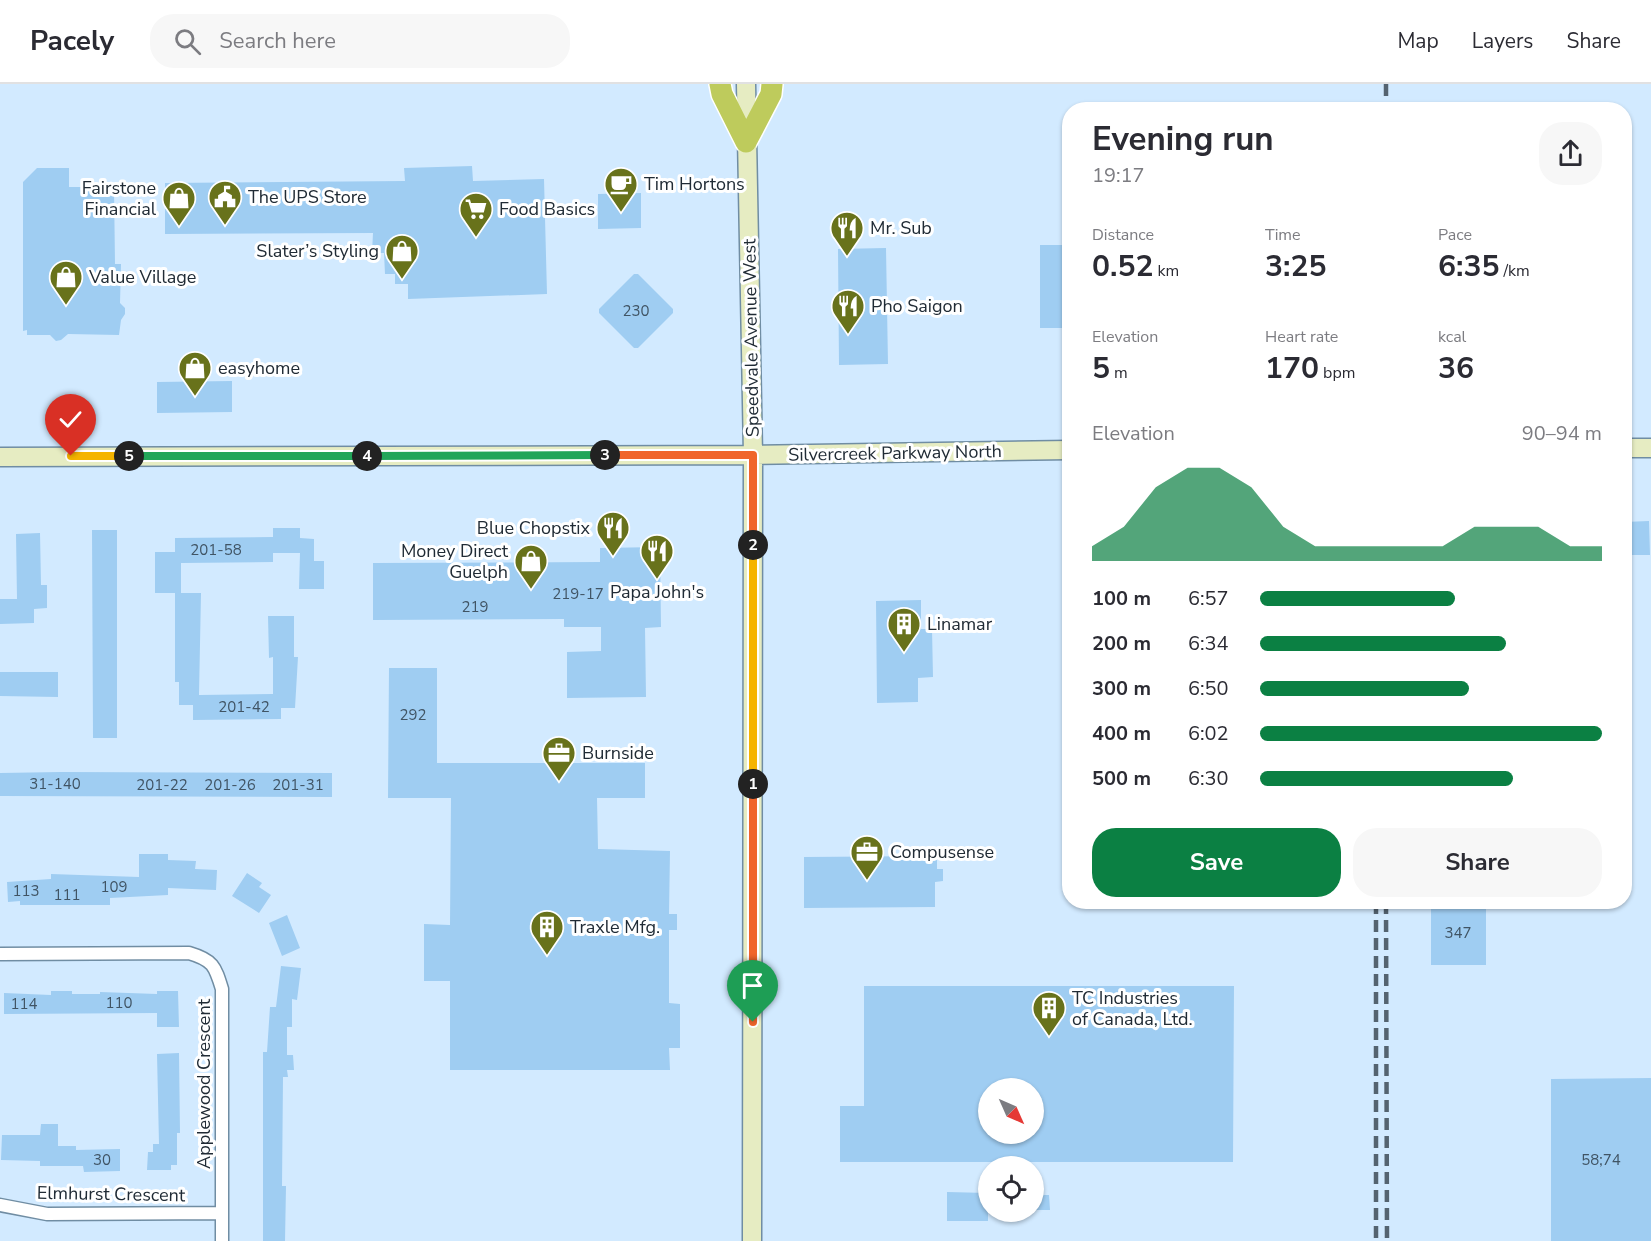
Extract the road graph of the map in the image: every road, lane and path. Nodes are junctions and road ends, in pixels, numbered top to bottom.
1 (720, 84) edge
2 (746, 84) edge
3 (772, 84) edge
4 (746, 142) junction
5 (1632, 448) edge
6 (1651, 448) edge
7 (1062, 450) edge
8 (753, 455) junction
9 (0, 457) edge
10 (0, 954) edge
11 (0, 1205) edge
12 (222, 1213) junction
13 (222, 1241) edge
14 (752, 1241) edge

1 - 4 highway
2 - 4 main road, Speedvale Avenue West
3 - 4 highway
4 - 8 main road, Speedvale Avenue West
5 - 6 main road
7 - 8 main road, Silvercreek Parkway North
8 - 9 main road, Silvercreek Parkway North
8 - 14 main road, Speedvale Avenue West
10 - 12 street, Applewood Crescent
11 - 12 street, Elmhurst Crescent
12 - 13 street, Applewood Crescent

